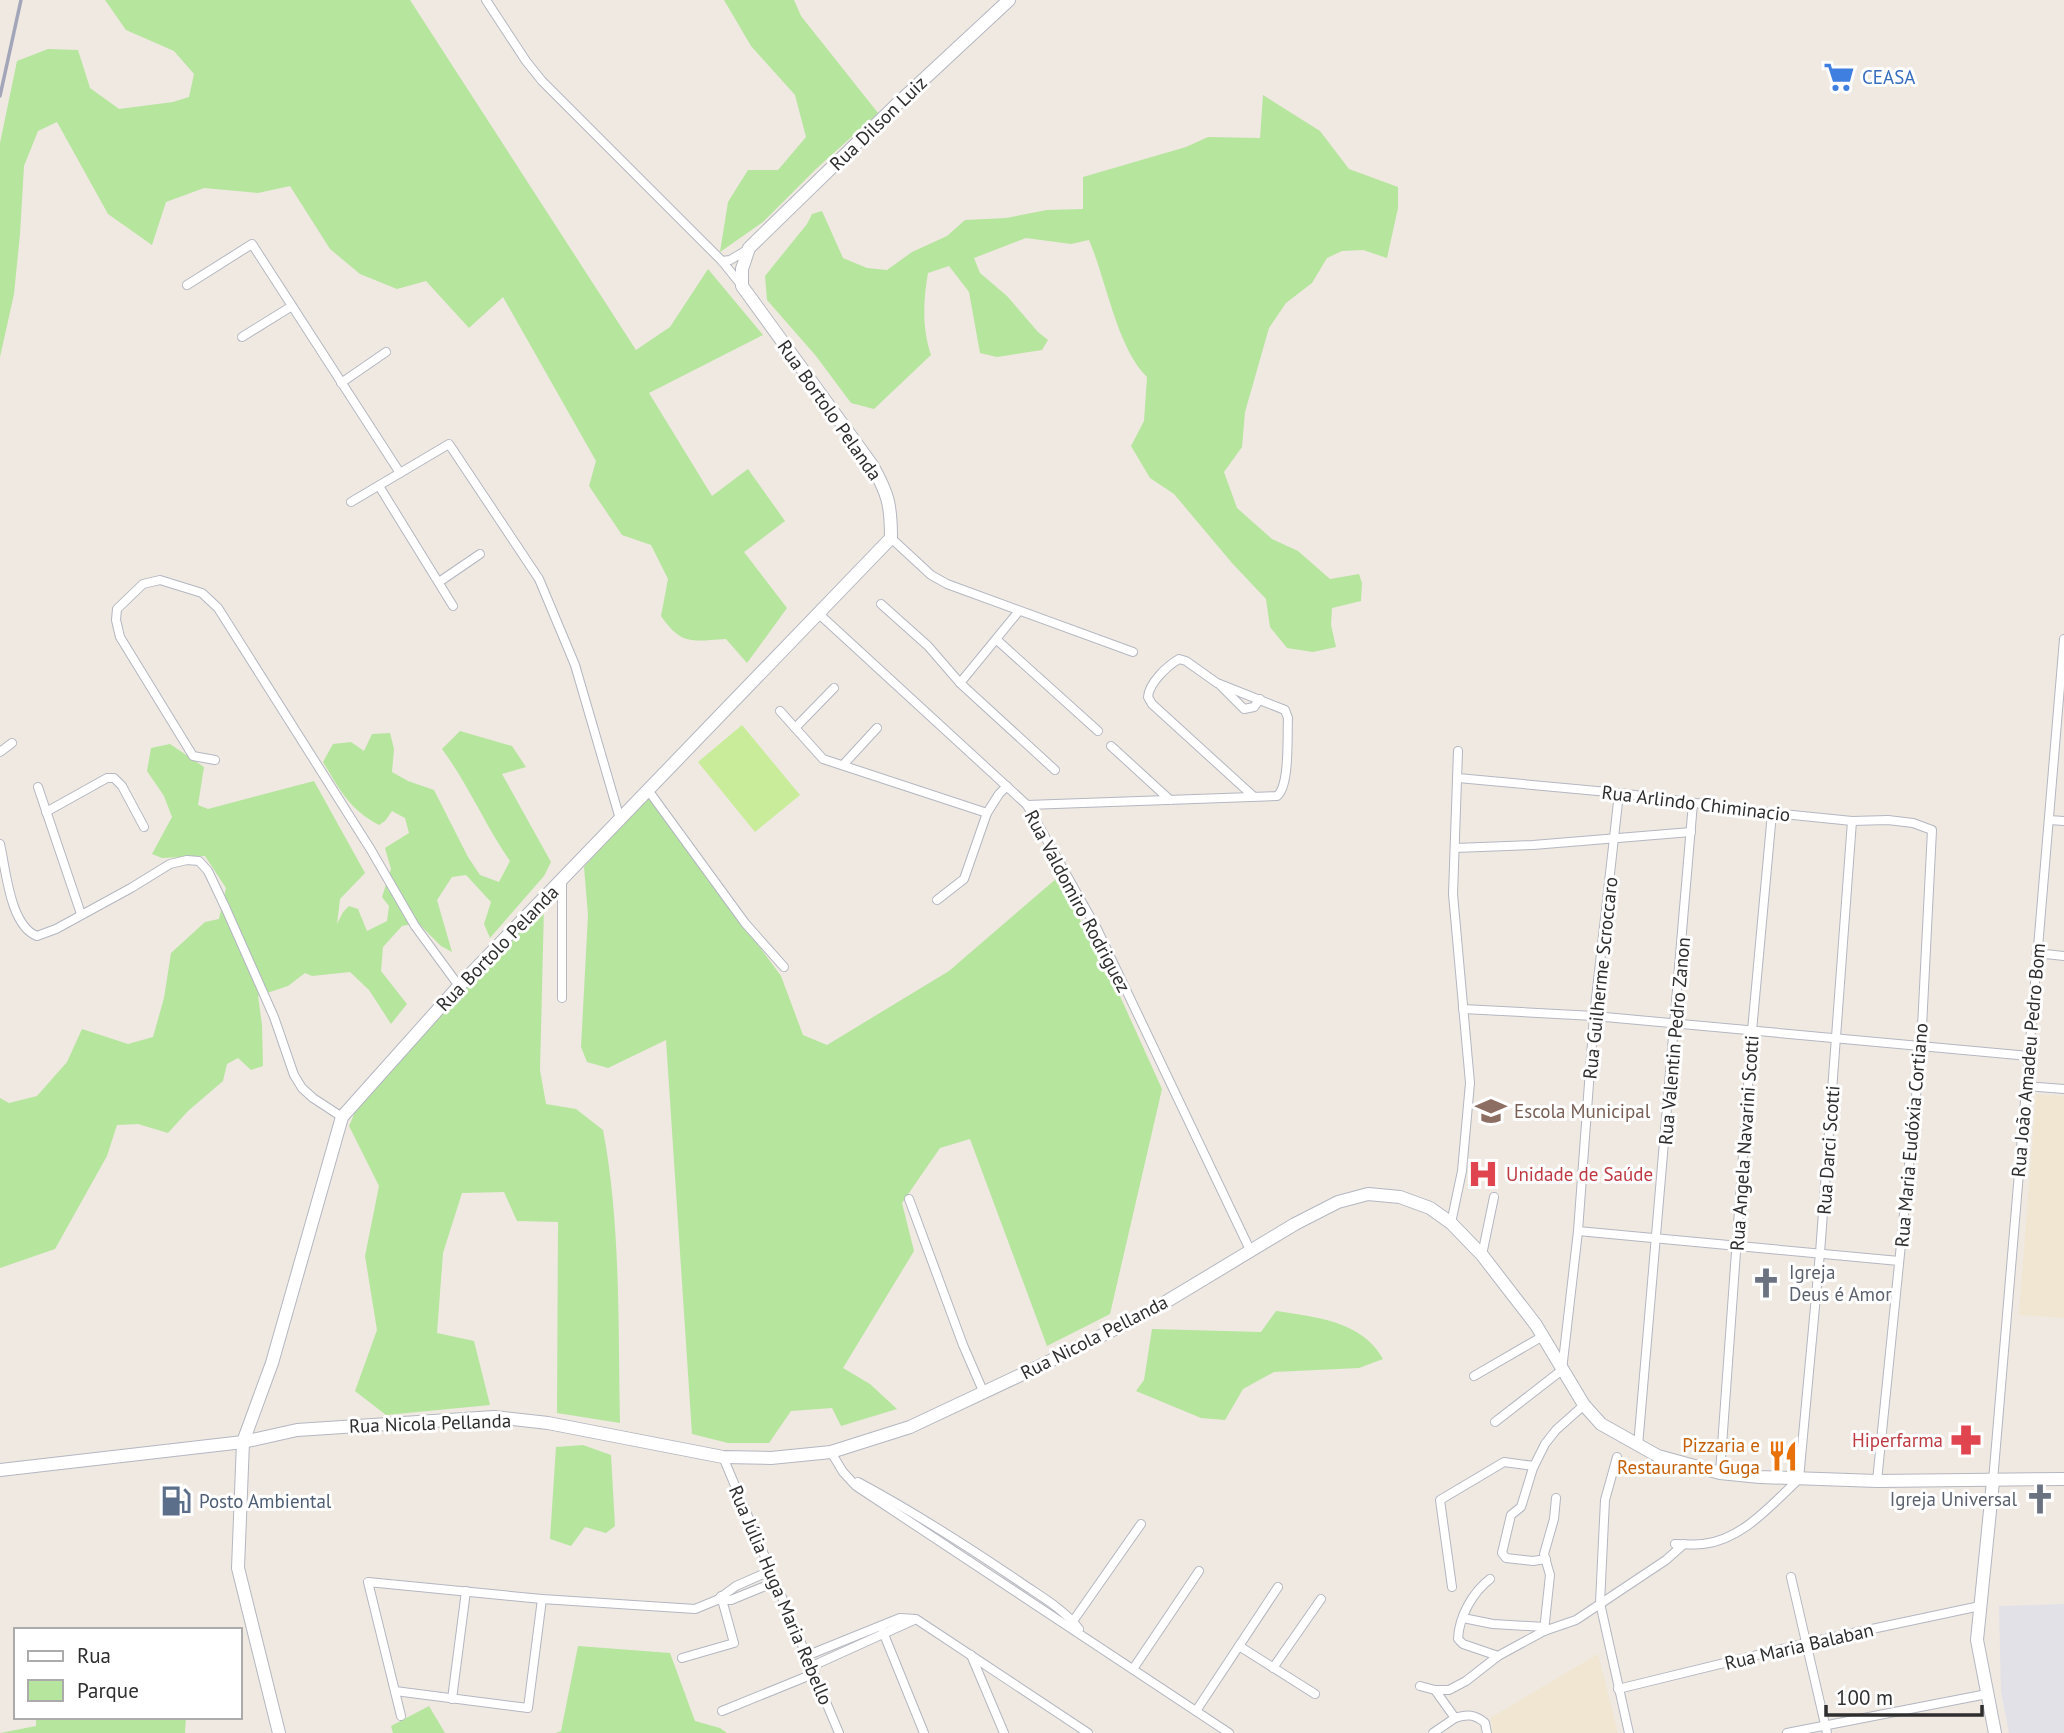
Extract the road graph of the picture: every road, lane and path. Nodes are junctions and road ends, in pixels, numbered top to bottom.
1 (486, 0) edge
2 (1009, 0) edge
3 (749, 248) junction
4 (722, 261) junction
5 (187, 285) dead end
6 (742, 286) junction
7 (292, 306) junction
8 (242, 337) dead end
9 (386, 352) dead end
10 (341, 383) junction
11 (400, 474) junction
12 (379, 486) junction
13 (351, 502) dead end
14 (891, 538) junction
15 (480, 554) dead end
16 (439, 582) junction
17 (881, 604) dead end
18 (453, 606) dead end
19 (1019, 611) junction
20 (818, 614) junction
21 (997, 640) junction
22 (2064, 643) edge
23 (1133, 652) dead end
24 (960, 682) junction
25 (1217, 683) junction
26 (834, 688) dead end
27 (1260, 699) junction
28 (780, 711) dead end
29 (795, 728) junction
30 (877, 729) dead end
31 (1098, 731) dead end
32 (12, 743) dead end
33 (1111, 746) dead end
34 (1458, 751) dead end
35 (0, 752) edge
36 (215, 760) dead end
37 (843, 765) junction
38 (1055, 770) dead end
39 (1458, 778) junction
40 (1007, 786) junction
41 (38, 787) dead end
42 (648, 790) junction
43 (1619, 793) junction
44 (1253, 796) junction
45 (1170, 800) junction
46 (1693, 803) junction
47 (1027, 804) junction
48 (46, 812) junction
49 (988, 813) junction
50 (1772, 814) junction
51 (620, 819) junction
52 (2049, 820) junction
53 (1852, 821) junction
54 (2064, 821) edge
55 (144, 827) dead end
56 (1933, 830) joint
57 (1691, 832) junction
58 (1614, 837) junction
59 (0, 844) edge
60 (1455, 848) junction
61 (562, 879) junction
62 (937, 900) dead end
63 (81, 914) junction
64 (2036, 953) junction
65 (2064, 956) edge
66 (784, 967) dead end
67 (459, 986) junction
68 (562, 998) dead end
69 (1463, 1009) junction
70 (1594, 1016) junction
71 (1675, 1024) junction
72 (1752, 1031) junction
73 (1836, 1039) junction
74 (1921, 1046) junction
75 (2029, 1055) junction
76 (2027, 1086) junction
77 (2064, 1089) edge
78 (342, 1117) junction
79 (1494, 1197) dead end
80 (909, 1199) dead end
81 (1451, 1223) junction
82 (1578, 1231) junction
83 (1657, 1238) junction
84 (1737, 1246) junction
85 (1251, 1252) junction
86 (1820, 1254) junction
87 (1482, 1255) junction
88 (1899, 1261) junction
89 (1543, 1336) junction
90 (1562, 1370) junction
91 (1474, 1376) dead end
92 (983, 1391) junction
93 (1584, 1405) junction
94 (1495, 1422) dead end
95 (243, 1442) junction
96 (1638, 1446) junction
97 (831, 1452) junction
98 (723, 1457) junction
99 (1618, 1457) dead end
100 (1534, 1466) junction
101 (0, 1470) edge
102 (1720, 1473) junction
103 (1799, 1479) junction
104 (2064, 1479) edge
105 (1877, 1481) junction
106 (1993, 1481) junction
107 (875, 1496) junction
108 (1556, 1498) dead end
109 (1141, 1524) dead end
110 (955, 1539) junction
111 (948, 1546) junction
112 (1546, 1559) junction
113 (999, 1568) junction
114 (770, 1571) junction
115 (1199, 1571) dead end
116 (992, 1576) junction
117 (1791, 1577) dead end
118 (1490, 1579) dead end
119 (775, 1583) junction
120 (1278, 1587) dead end
121 (1452, 1587) dead end
122 (466, 1591) junction
123 (542, 1599) junction
124 (721, 1599) junction
125 (1321, 1599) dead end
126 (1600, 1602) junction
127 (1980, 1606) junction
128 (1463, 1618) junction
129 (1071, 1624) junction
130 (1544, 1629) junction
131 (882, 1630) junction
132 (1806, 1643) junction
133 (1239, 1646) junction
134 (971, 1655) junction
135 (806, 1656) junction
136 (1498, 1656) junction
137 (682, 1658) dead end
138 (1273, 1668) junction
139 (1133, 1669) junction
140 (812, 1670) junction
141 (1420, 1686) dead end
142 (1618, 1689) junction
143 (1435, 1690) junction
144 (395, 1691) junction
145 (1315, 1694) dead end
146 (1987, 1694) junction
147 (452, 1699) junction
148 (722, 1711) dead end
149 (1196, 1711) junction
150 (401, 1716) dead end
151 (1455, 1718) junction
152 (1826, 1729) edge
153 (1080, 1730) edge
154 (279, 1733) edge
155 (839, 1733) edge
156 (924, 1733) edge
157 (1004, 1733) edge
158 (1088, 1733) edge
159 (1229, 1733) edge
160 (1433, 1733) edge
161 (1486, 1733) edge
162 (1629, 1733) edge
163 (1787, 1733) edge
164 (1995, 1733) edge

1 - 4 street, Rua Bortolo Pelanda
2 - 3 street, Rua Dilson Luiz
3 - 4 street
3 - 6 street
4 - 6 street, Rua Bortolo Pelanda
5 - 7 street
6 - 14 street, Rua Bortolo Pelanda
7 - 8 street
7 - 10 street
9 - 10 street
10 - 11 street
11 - 12 street
11 - 51 street
12 - 13 street
12 - 16 street
14 - 19 street
14 - 20 street, Rua Bortolo Pelanda
15 - 16 street
16 - 18 street
17 - 24 street
19 - 21 street
19 - 23 street
20 - 40 street, Rua Valdomiro Rodriguez
20 - 42 street, Rua Bortolo Pelanda
21 - 24 street
21 - 31 street
22 - 52 street, Rua João Amadeu Pedro Bom
24 - 38 street
25 - 27 street
25 - 27 street
25 - 44 street
26 - 29 street
27 - 44 street
28 - 29 street
29 - 37 street
30 - 37 street
32 - 35 street
33 - 45 street
34 - 39 street
36 - 67 street
37 - 49 street
39 - 43 street, Rua Arlindo Chiminacio
39 - 60 street
40 - 47 street, Rua Valdomiro Rodriguez
40 - 49 street
41 - 48 street
42 - 51 street, Rua Bortolo Pelanda
42 - 66 street
43 - 46 street, Rua Arlindo Chiminacio
43 - 58 street, Rua Guilherme Scroccaro
44 - 45 street
45 - 47 street
46 - 50 street, Rua Arlindo Chiminacio
46 - 57 street, Rua Valentin Pedro Zanon
47 - 85 street, Rua Valdomiro Rodriguez
48 - 55 street
48 - 63 street
49 - 62 street
50 - 53 street, Rua Arlindo Chiminacio
50 - 72 street, Rua Angela Navarini Scotti
51 - 61 street, Rua Bortolo Pelanda
52 - 54 street
52 - 64 street, Rua João Amadeu Pedro Bom
53 - 56 street, Rua Arlindo Chiminacio
53 - 73 street, Rua Darci Scotti
56 - 74 street, Rua Maria Eudóxia Cortiano
57 - 58 street
57 - 71 street, Rua Valentin Pedro Zanon
58 - 60 street
58 - 70 street, Rua Guilherme Scroccaro
59 - 63 street
60 - 69 street
61 - 67 street, Rua Bortolo Pelanda
61 - 68 street
63 - 78 street
64 - 65 street
64 - 75 street, Rua João Amadeu Pedro Bom
67 - 78 street, Rua Bortolo Pelanda
69 - 70 street
69 - 81 street
70 - 71 street
70 - 82 street, Rua Guilherme Scroccaro
71 - 72 street
71 - 83 street, Rua Valentin Pedro Zanon
72 - 73 street
72 - 84 street, Rua Angela Navarini Scotti
73 - 74 street
73 - 86 street, Rua Darci Scotti
74 - 75 street
74 - 88 street, Rua Maria Eudóxia Cortiano
75 - 76 street, Rua João Amadeu Pedro Bom
76 - 77 street
76 - 106 street, Rua João Amadeu Pedro Bom
78 - 95 street, Rua Bortolo Pelanda
79 - 87 street
80 - 92 street
81 - 85 street, Rua Nicola Pellanda
81 - 87 street, Rua Nicola Pellanda
82 - 83 street
82 - 90 street, Rua Guilherme Scroccaro
83 - 84 street
83 - 96 street, Rua Valentin Pedro Zanon
84 - 86 street
84 - 102 street, Rua Angela Navarini Scotti
85 - 92 street, Rua Nicola Pellanda
86 - 88 street
86 - 103 street, Rua Darci Scotti
87 - 89 street, Rua Nicola Pellanda
88 - 105 street, Rua Maria Eudóxia Cortiano
89 - 90 street, Rua Nicola Pellanda
89 - 91 street
90 - 93 street, Rua Nicola Pellanda
90 - 94 street
92 - 97 street, Rua Nicola Pellanda
93 - 96 street, Rua Nicola Pellanda
93 - 100 street
95 - 98 street, Rua Nicola Pellanda
95 - 101 street, Rua Nicola Pellanda
95 - 154 street, Rua Bortolo Pelanda
96 - 102 street, Rua Nicola Pellanda
97 - 98 street, Rua Nicola Pellanda
97 - 107 street
98 - 114 street, Rua Júlia Huga Maria Rebello
99 - 126 street
100 - 112 street
100 - 121 street
102 - 103 street, Rua Nicola Pellanda
103 - 105 street, Rua Nicola Pellanda
103 - 126 street
104 - 106 street, Rua Nicola Pellanda
105 - 106 street, Rua Nicola Pellanda
106 - 127 street
107 - 110 street
107 - 111 street
108 - 112 street
109 - 129 street
110 - 111 street
110 - 113 street
111 - 116 street
112 - 130 street
113 - 116 street
113 - 129 street
114 - 119 street, Rua Júlia Huga Maria Rebello
114 - 124 street
115 - 139 street
116 - 129 street
117 - 132 street
118 - 128 street
119 - 124 street
119 - 135 street, Rua Júlia Huga Maria Rebello
120 - 133 street
122 - 123 street
122 - 144 street
122 - 147 street
123 - 124 street
123 - 147 street
124 - 137 street
125 - 138 street
126 - 130 street
126 - 142 street
127 - 132 street, Rua Maria Balaban
127 - 146 street
128 - 130 street
128 - 136 street
129 - 139 street
130 - 136 street
131 - 134 street
131 - 135 street
131 - 140 street
131 - 156 street
132 - 142 street, Rua Maria Balaban
132 - 152 street
133 - 138 street
133 - 149 street
134 - 153 street
134 - 157 street
135 - 140 street, Rua Júlia Huga Maria Rebello
136 - 143 street
138 - 145 street
139 - 149 street
140 - 148 street
140 - 155 street, Rua Júlia Huga Maria Rebello
141 - 143 street
142 - 162 street
143 - 151 street
144 - 147 street
144 - 150 street
146 - 152 street
146 - 164 street
149 - 159 street
151 - 160 street
151 - 161 street
152 - 163 street
153 - 158 street

